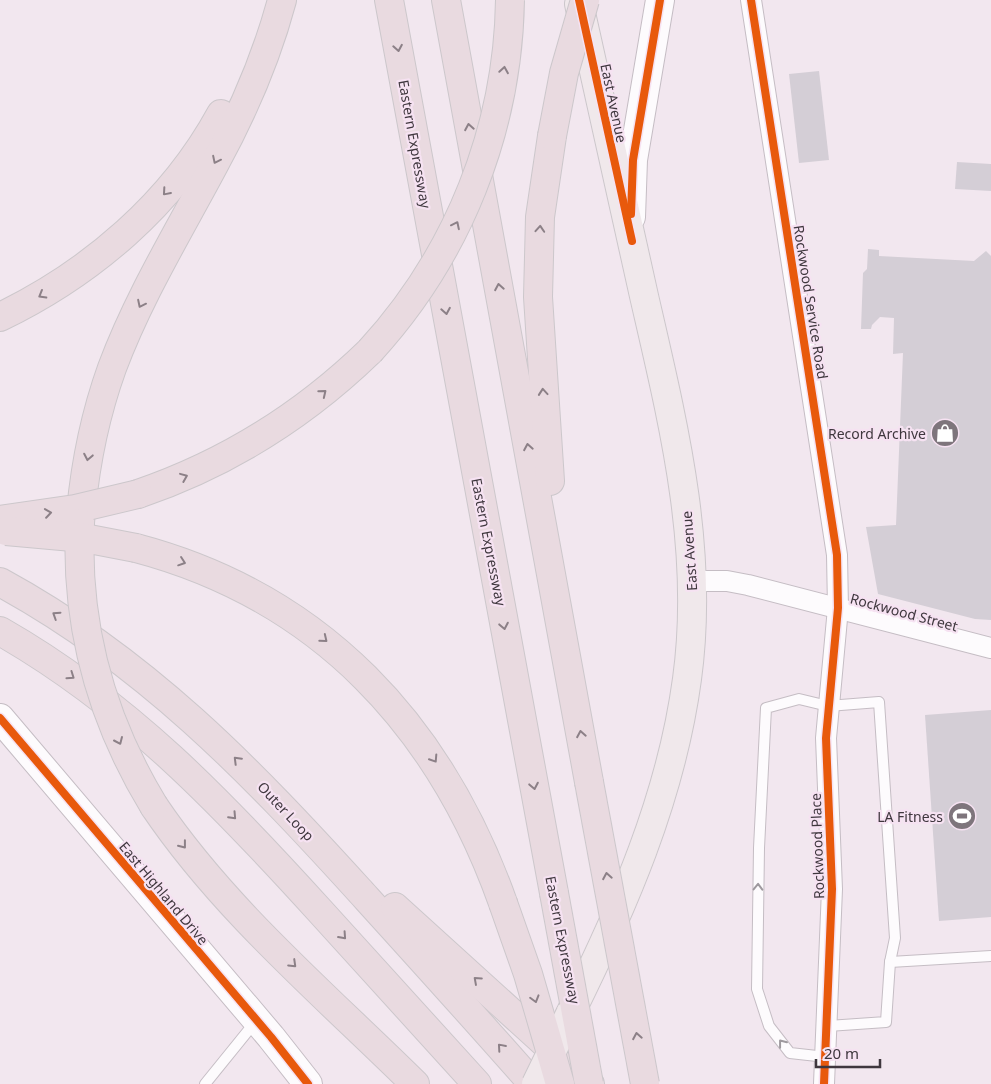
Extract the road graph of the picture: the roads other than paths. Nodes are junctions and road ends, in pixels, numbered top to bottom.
1 (282, 0) edge
2 (389, 0) edge
3 (446, 0) edge
4 (510, 0) edge
5 (579, 0) edge
6 (585, 0) edge
7 (660, 0) edge
8 (751, 0) edge
9 (270, 35) junction
10 (632, 242) junction
11 (0, 317) edge
12 (0, 520) edge
13 (0, 531) edge
14 (693, 581) junction
15 (0, 582) edge
16 (838, 608) junction
17 (0, 631) edge
18 (562, 632) junction
19 (991, 648) edge
20 (828, 706) junction
21 (0, 718) edge
22 (260, 783) junction
23 (991, 956) edge
24 (890, 962) junction
25 (257, 1021) junction
26 (828, 1026) junction
27 (826, 1057) junction
28 (205, 1084) edge
29 (308, 1084) edge
30 (415, 1084) edge
31 (477, 1084) edge
32 (535, 1084) edge
33 (560, 1084) edge
34 (590, 1084) edge
35 (645, 1084) edge
36 (824, 1084) edge

1 - 9 highway
2 -> 34 highway, Eastern Expressway, bridge
18 -> 3 highway
12 -> 4 highway, bridge
5 - 10 main road, East Avenue
18 -> 6 highway, bridge
7 - 10 street
8 - 16 street, Rockwood Service Road
9 -> 11 highway
9 -> 30 highway, bridge
10 - 14 main road, East Avenue
13 -> 33 highway, bridge
14 - 16 street, Rockwood Street
14 - 32 main road, East Avenue, bridge
22 -> 15 highway, Outer Loop
16 - 19 street, Rockwood Street
16 - 20 street, Rockwood Place
17 -> 31 highway
35 -> 18 highway, bridge
20 - 24 lane
20 - 26 street, Rockwood Place
27 -> 20 lane
21 - 25 street, East Highland Drive
32 -> 22 highway, Outer Loop
34 -> 22 highway
23 - 24 lane
24 - 26 lane
25 - 28 lane
25 - 29 street, East Highland Drive
26 - 27 street, Rockwood Place
27 - 36 street, Rockwood Place

